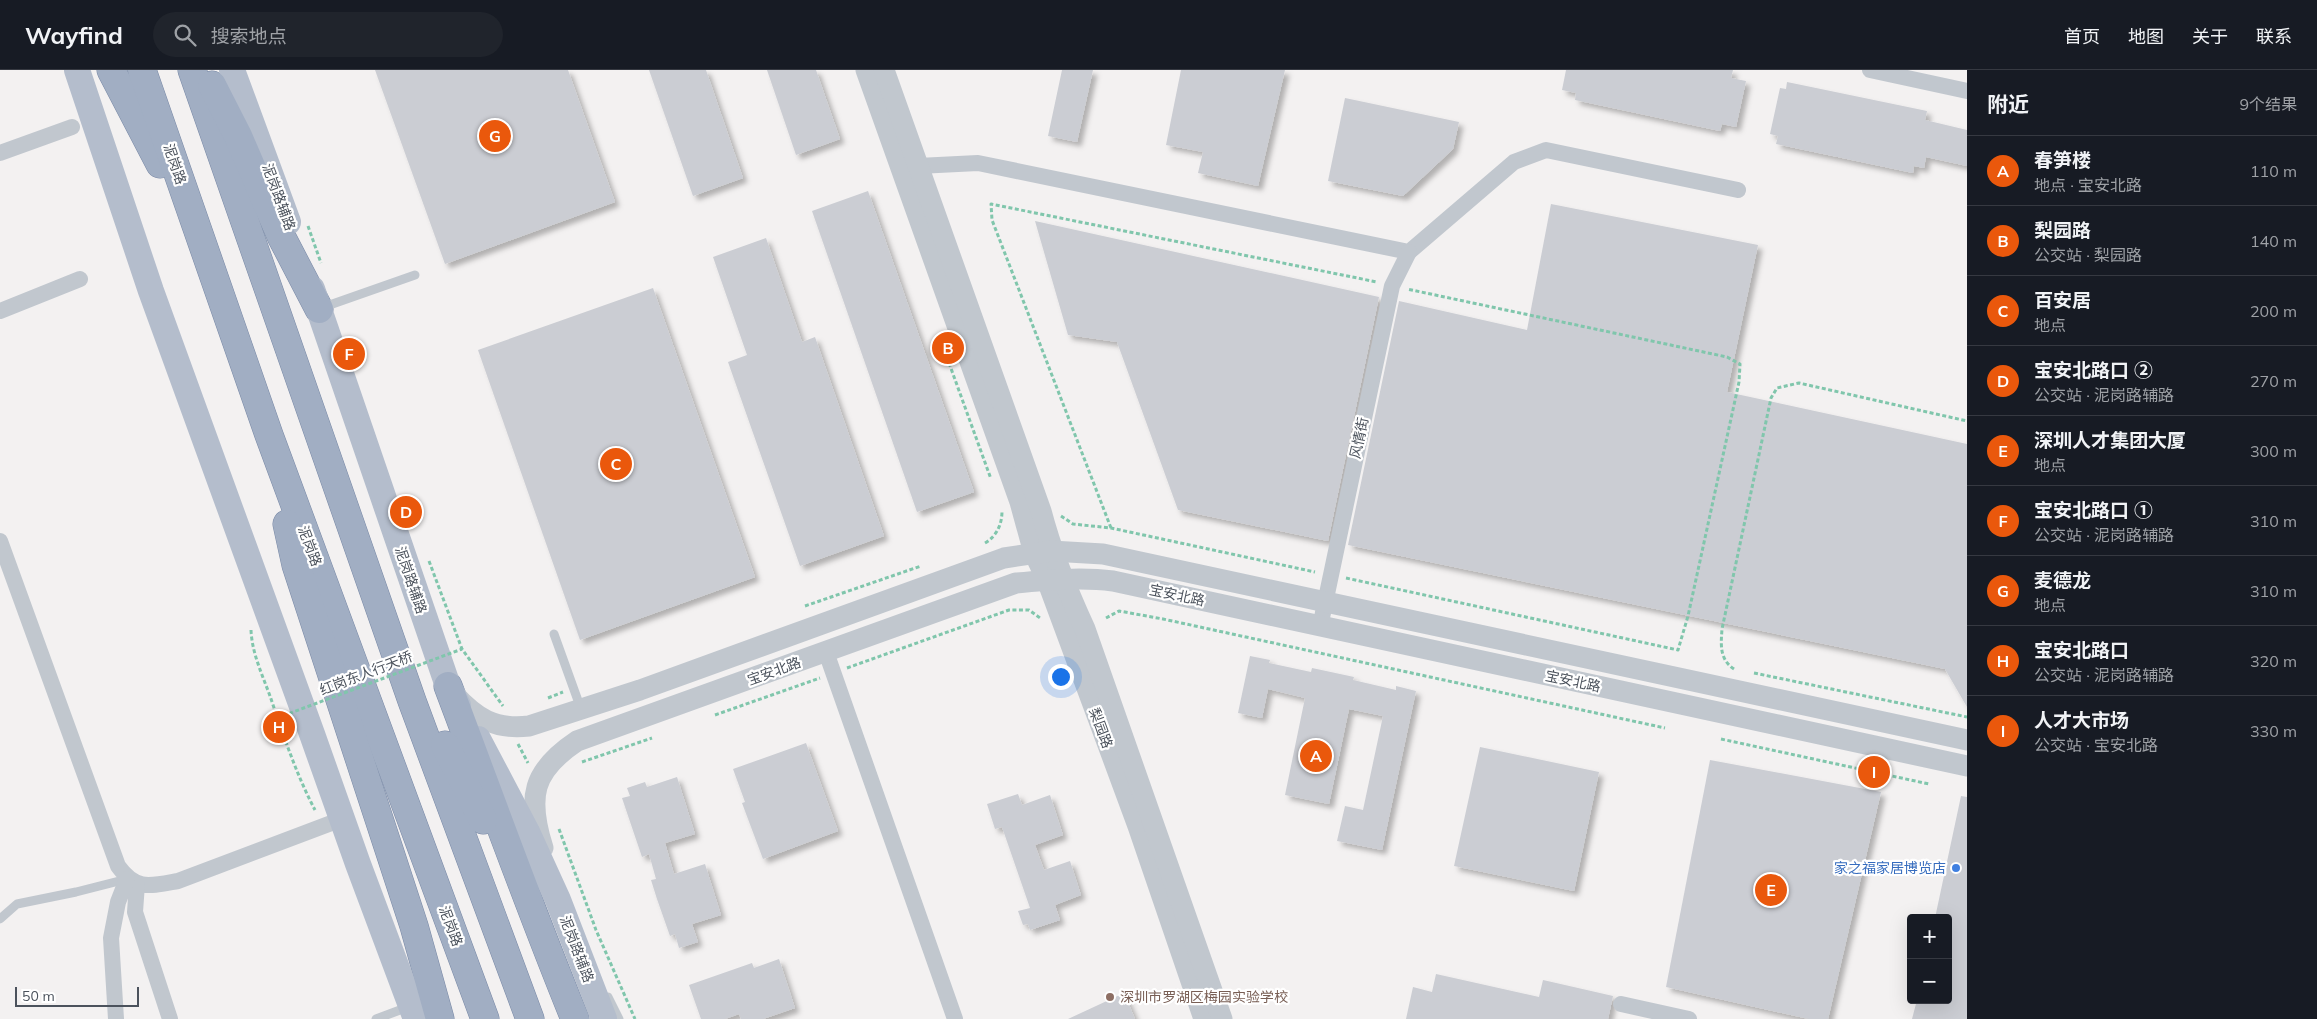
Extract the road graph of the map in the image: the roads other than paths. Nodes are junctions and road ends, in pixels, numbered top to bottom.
1 (77, 70) edge
2 (111, 70) edge
3 (142, 70) edge
4 (192, 70) edge
5 (204, 70) edge
6 (232, 70) edge
7 (866, 70) edge
8 (884, 70) edge
9 (1870, 70) edge
10 (1967, 91) edge
11 (72, 127) dead end
12 (0, 153) edge
13 (910, 169) junction
14 (1738, 190) dead end
15 (192, 213) junction
16 (1409, 252) junction
17 (415, 275) dead end
18 (80, 279) dead end
19 (319, 309) junction
20 (0, 311) edge
21 (269, 435) junction
22 (0, 541) edge
23 (1042, 552) junction
24 (1054, 580) junction
25 (1324, 600) junction
26 (1320, 627) junction
27 (554, 634) dead end
28 (826, 652) junction
29 (448, 686) junction
30 (412, 701) junction
31 (581, 709) junction
32 (312, 734) junction
33 (1967, 740) edge
34 (1967, 766) edge
35 (342, 819) junction
36 (132, 881) junction
37 (558, 900) junction
38 (0, 918) edge
39 (535, 922) junction
40 (574, 942) junction
41 (1621, 1004) dead end
42 (423, 1015) edge
43 (381, 1018) edge
44 (116, 1019) edge
45 (170, 1019) edge
46 (485, 1019) edge
47 (530, 1019) edge
48 (574, 1019) edge
49 (604, 1019) edge
50 (619, 1019) edge
51 (956, 1019) edge
52 (1204, 1019) edge
53 (1222, 1019) edge
54 (1689, 1019) edge

1 - 32 main road
2 - 15 highway
3 - 15 highway, 泥岗路
4 - 30 highway
5 - 19 highway
6 - 19 main road, 泥岗路辅路
7 - 13 street, 梨园路
8 - 13 street, 梨园路
9 - 10 street
11 - 12 street
13 - 16 street
13 - 23 street, 梨园路
14 - 16 street
15 - 21 highway, 泥岗路
16 - 25 street, 风情街
17 - 19 lane
18 - 20 street
19 - 29 main road, 泥岗路辅路
21 - 42 highway
21 - 46 highway, 泥岗路
22 - 36 street
23 - 24 street, 梨园路
23 - 25 street, 宝安北路
23 - 31 street, 宝安北路
24 - 26 street, 宝安北路
24 - 28 street, 宝安北路
24 - 52 street, 梨园路
24 - 53 street, 梨园路
25 - 26 street, 风情街
25 - 33 street, 宝安北路
26 - 34 street, 宝安北路
27 - 31 lane
28 - 37 street, 宝安北路
28 - 51 street
29 - 31 street, 宝安北路
29 - 37 main road, 泥岗路辅路
29 - 39 highway
30 - 39 highway
30 - 47 highway
32 - 35 main road
32 - 42 main road
35 - 36 street
35 - 42 main road
36 - 38 lane
36 - 44 street
36 - 45 street
37 - 40 main road, 泥岗路辅路
39 - 48 highway
40 - 49 main road, 泥岗路辅路
40 - 50 lane
41 - 54 street
42 - 43 lane

